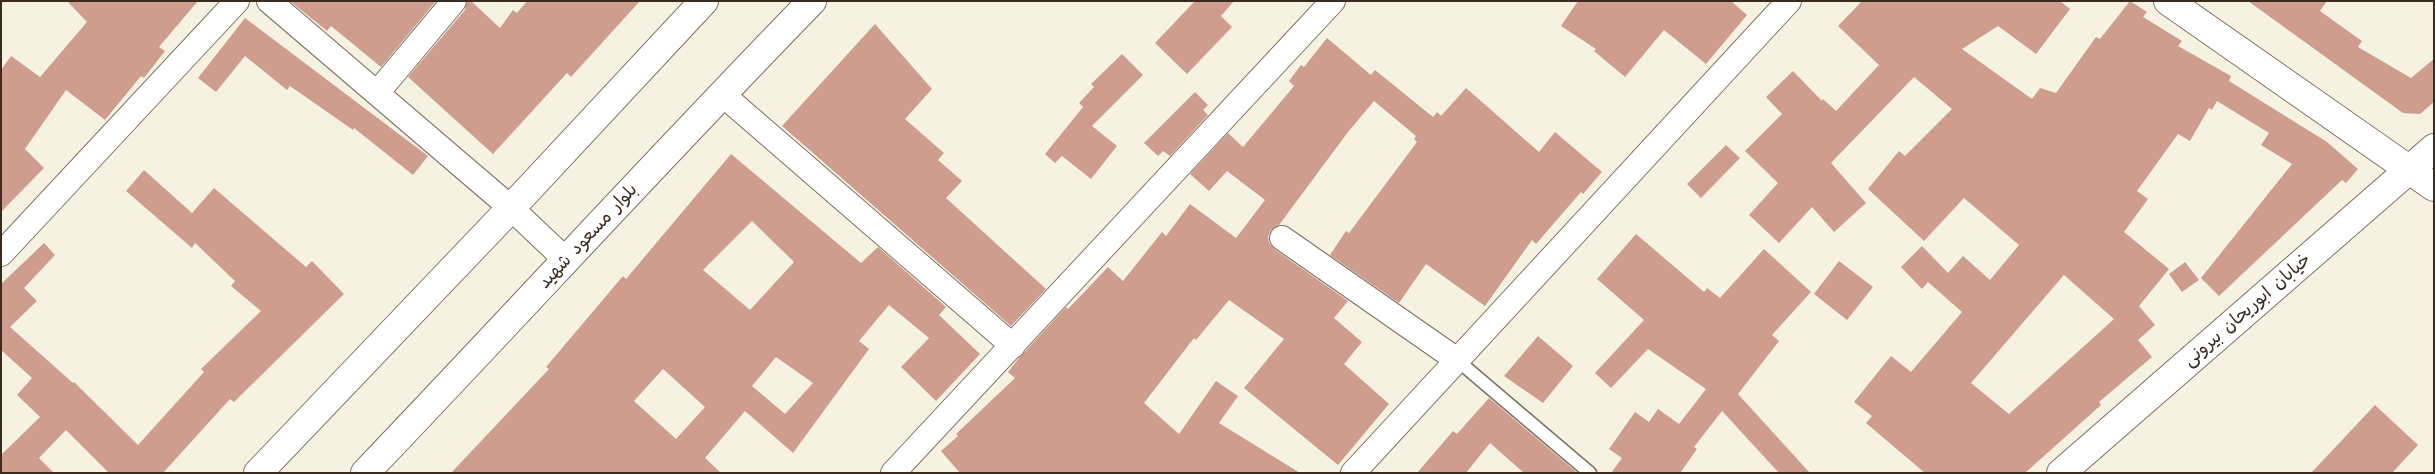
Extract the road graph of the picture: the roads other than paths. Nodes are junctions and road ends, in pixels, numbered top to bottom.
1 (237, 1) edge
2 (269, 1) edge
3 (454, 1) edge
4 (704, 1) edge
5 (812, 1) edge
6 (1333, 1) edge
7 (1789, 1) edge
8 (2181, 5) edge
9 (377, 93) junction
10 (722, 94) junction
11 (2434, 148) edge
12 (2410, 170) junction
13 (2434, 187) edge
14 (511, 208) junction
15 (1282, 238) dead end
16 (1, 254) edge
17 (568, 261) junction
18 (1013, 346) junction
19 (1457, 360) junction
20 (258, 473) edge
21 (366, 473) edge
22 (893, 473) edge
23 (1352, 473) edge
24 (1590, 473) edge
25 (2061, 473) edge

1 - 16 street
2 - 9 street
3 - 9 street
4 - 14 main road
5 - 10 main road, بلوار مسعود شهید
6 - 18 street
7 - 19 street
8 - 12 main road
9 - 14 street
10 - 17 main road, بلوار مسعود شهید
10 - 18 street
11 - 12 main road, خیابان ابوریحان بیرونی
12 - 13 main road
12 - 25 main road, خیابان ابوریحان بیرونی
14 - 17 street
14 - 20 main road
15 - 19 street
17 - 21 main road, بلوار مسعود شهید
18 - 22 street
19 - 23 street
19 - 24 lane

